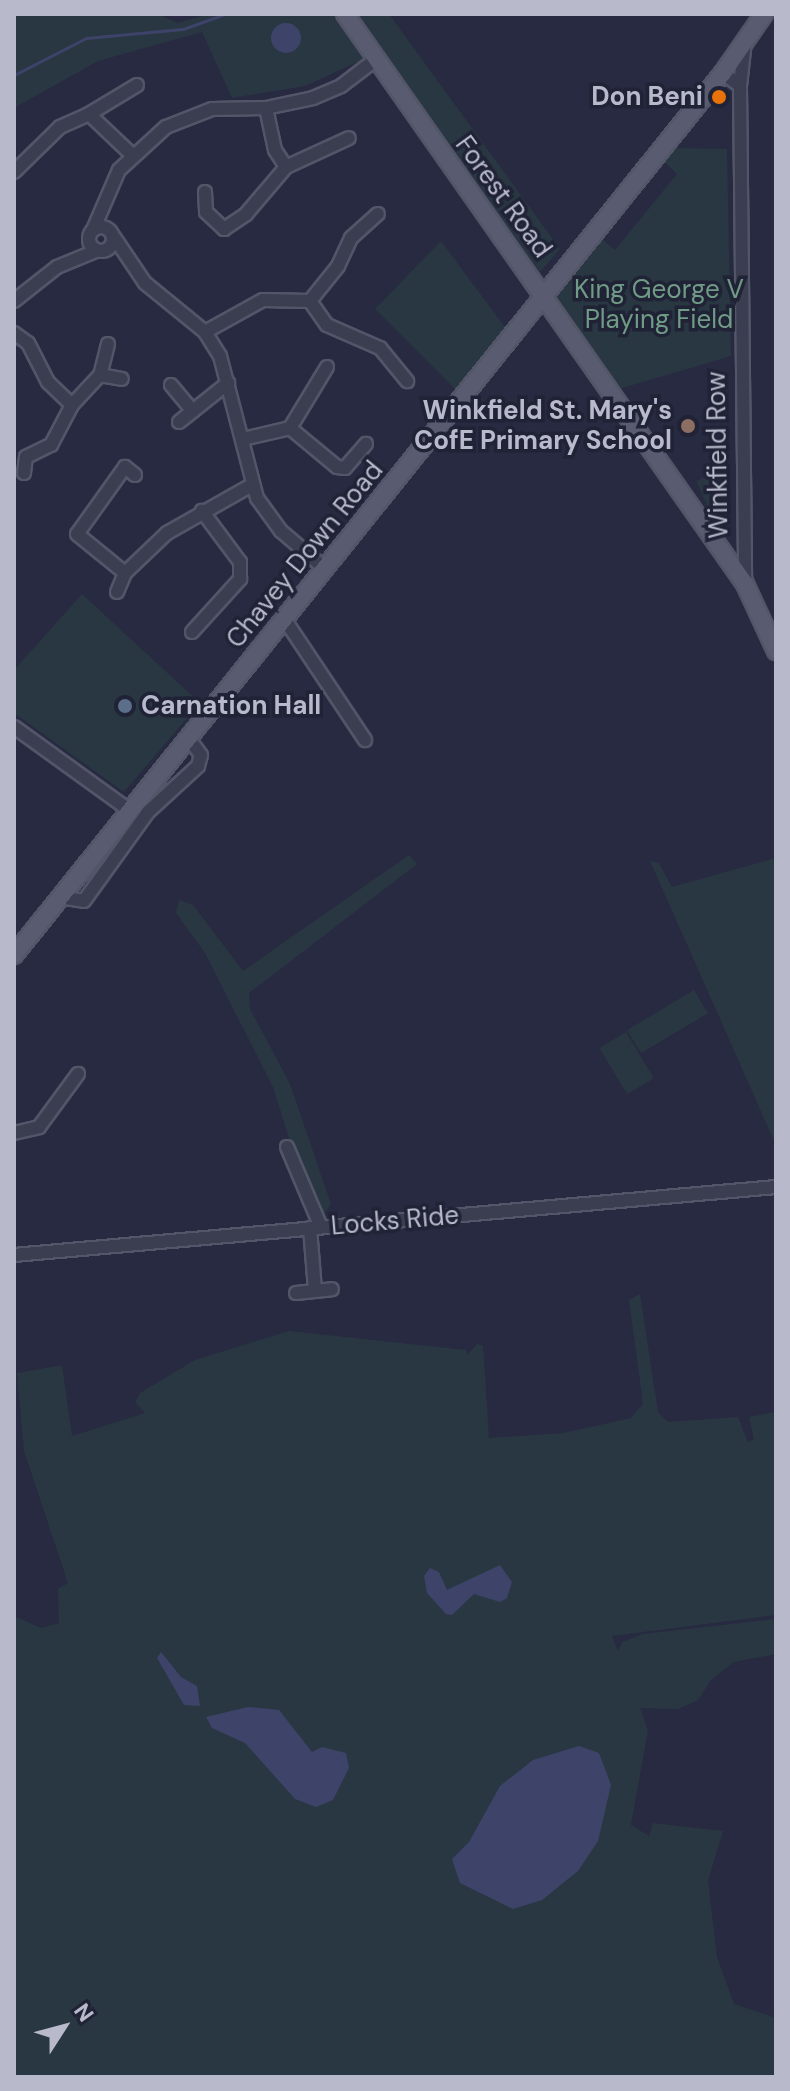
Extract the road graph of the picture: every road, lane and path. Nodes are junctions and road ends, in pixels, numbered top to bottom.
1 (345, 14) edge
2 (764, 14) edge
3 (746, 38) junction
4 (375, 60) junction
5 (723, 73) junction
6 (137, 85) dead end
7 (740, 86) junction
8 (266, 108) junction
9 (89, 114) junction
10 (349, 138) dead end
11 (132, 155) junction
12 (286, 167) junction
13 (14, 172) edge
14 (205, 192) dead end
15 (106, 200) junction
16 (378, 214) dead end
17 (111, 233) junction
18 (94, 243) junction
19 (128, 261) junction
20 (545, 295) junction
21 (14, 301) edge
22 (310, 301) junction
23 (205, 332) junction
24 (14, 333) edge
25 (108, 344) dead end
26 (327, 367) dead end
27 (100, 375) junction
28 (122, 379) dead end
29 (407, 381) dead end
30 (228, 383) junction
31 (171, 385) dead end
32 (72, 405) junction
33 (193, 411) junction
34 (179, 422) dead end
35 (290, 428) junction
36 (243, 439) junction
37 (366, 444) dead end
38 (14, 448) edge
39 (26, 457) junction
40 (24, 473) dead end
41 (135, 475) dead end
42 (252, 485) junction
43 (202, 511) junction
44 (324, 568) junction
45 (125, 573) junction
46 (745, 584) junction
47 (117, 592) dead end
48 (283, 617) junction
49 (192, 632) dead end
50 (776, 651) edge
51 (14, 727) edge
52 (188, 738) junction
53 (365, 740) dead end
54 (129, 810) junction
55 (59, 897) junction
56 (14, 955) edge
57 (78, 1074) dead end
58 (14, 1133) edge
59 (287, 1147) dead end
60 (776, 1187) edge
61 (316, 1228) junction
62 (14, 1255) edge
63 (332, 1289) dead end
64 (315, 1290) junction
65 (296, 1293) dead end

1 - 4 main road, Forest Road
2 - 3 main road, Winkfield Row
3 - 5 main road, Winkfield Row
3 - 7 street, Winkfield Row
4 - 8 street
4 - 20 main road, Forest Road
5 - 7 street
5 - 20 main road, Chavey Down Road
6 - 9 street
7 - 46 street, Winkfield Row
8 - 11 street
8 - 12 street
9 - 11 street
9 - 13 street
10 - 12 street
11 - 15 street
12 - 14 street
15 - 17 street
15 - 18 street
16 - 22 street
17 - 18 street
17 - 18 street
17 - 19 street
18 - 19 street
18 - 21 street
19 - 23 street
20 - 44 main road, Chavey Down Road
20 - 46 main road, Forest Road
22 - 23 street
22 - 29 street
23 - 30 street
24 - 32 street
25 - 27 street
26 - 35 street
27 - 28 street
27 - 32 street
30 - 33 street
30 - 36 street
31 - 33 street
32 - 39 street
33 - 34 street
35 - 36 street
35 - 37 street
36 - 42 street
38 - 39 street
39 - 40 street
41 - 45 street
42 - 43 street
42 - 44 street
43 - 45 street
43 - 49 street
44 - 48 main road, Chavey Down Road
45 - 47 street
46 - 50 main road, Forest Road
48 - 52 main road, Chavey Down Road
48 - 53 street
51 - 54 street
52 - 54 main road, Chavey Down Road
52 - 55 street
54 - 55 main road, Chavey Down Road
55 - 56 main road, Chavey Down Road
57 - 58 street
59 - 61 street
60 - 61 street, Locks Ride
61 - 62 street, Locks Ride
61 - 64 street
63 - 64 street
64 - 65 street

